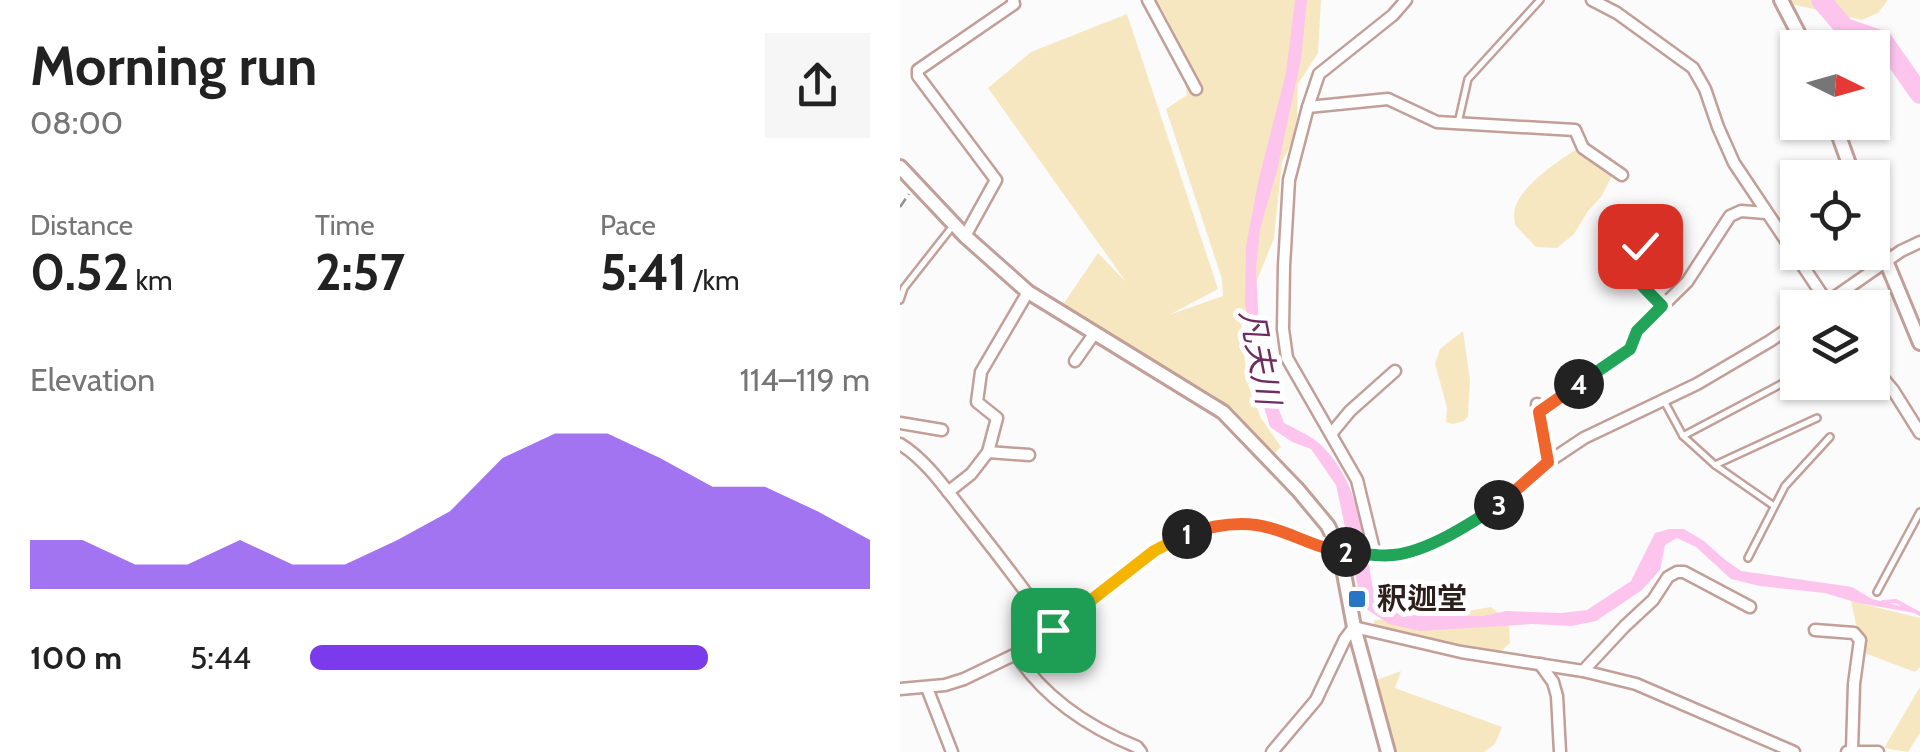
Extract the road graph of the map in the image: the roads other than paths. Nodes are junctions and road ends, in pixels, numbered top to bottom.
1 (1148, 0) edge
2 (1406, 0) edge
3 (1540, 0) edge
4 (1592, 0) edge
5 (1781, 0) edge
6 (1017, 1) edge
7 (1797, 30) edge
8 (1196, 89) dead end
9 (1308, 106) junction
10 (1458, 124) junction
11 (900, 167) edge
12 (1622, 175) dead end
13 (1766, 212) junction
14 (954, 224) junction
15 (965, 236) junction
16 (1920, 242) edge
17 (1640, 246) dead end
18 (1890, 258) edge
19 (1873, 270) edge
20 (1889, 270) edge
21 (1816, 290) edge
22 (1847, 290) edge
23 (1028, 292) junction
24 (900, 300) edge
25 (1662, 306) junction
26 (1780, 333) edge
27 (1094, 334) junction
28 (1920, 343) edge
29 (1075, 361) dead end
30 (1394, 371) dead end
31 (1780, 385) edge
32 (1890, 386) edge
33 (1663, 399) junction
34 (1817, 418) dead end
35 (900, 423) edge
36 (942, 430) dead end
37 (1920, 433) edge
38 (1331, 434) junction
39 (1683, 436) junction
40 (1830, 437) dead end
41 (900, 444) edge
42 (988, 452) junction
43 (1028, 455) dead end
44 (1548, 462) junction
45 (1715, 465) junction
46 (948, 492) junction
47 (1774, 506) junction
48 (1920, 512) edge
49 (1340, 552) junction
50 (1376, 554) junction
51 (1748, 558) dead end
52 (1877, 592) dead end
53 (1750, 607) dead end
54 (1354, 628) junction
55 (1053, 630) junction
56 (1815, 630) dead end
57 (1016, 654) junction
58 (1540, 664) junction
59 (1583, 672) junction
60 (928, 688) junction
61 (900, 689) edge
62 (1386, 746) edge
63 (1849, 751) edge
64 (952, 752) edge
65 (1141, 752) edge
66 (1272, 752) edge
67 (1374, 752) edge
68 (1560, 752) edge
69 (1794, 752) edge
70 (1878, 752) edge

1 - 8 street
2 - 9 street
3 - 10 lane
4 - 13 street
5 - 7 street
6 - 15 street
9 - 10 street
9 - 38 street
10 - 12 street
11 - 14 street
13 - 21 street
13 - 25 street
14 - 15 street
14 - 24 lane
15 - 23 street
16 - 18 street
17 - 25 street
19 - 22 street
20 - 28 street
23 - 27 street
23 - 42 street
25 - 44 street
26 - 33 street
27 - 29 street
27 - 49 street
30 - 38 street
31 - 39 lane
32 - 37 street
33 - 39 lane
33 - 44 street
34 - 45 lane
35 - 36 street
38 - 50 street
39 - 45 lane
40 - 47 lane
41 - 46 street
42 - 43 street
42 - 46 street
44 - 50 street
45 - 47 lane
46 - 55 street
47 - 51 lane
48 - 52 lane
49 - 50 street
49 - 54 street
49 - 55 street
53 - 59 street
54 - 58 street
54 - 62 street
54 - 66 street
55 - 57 street
56 - 63 street
57 - 60 street
57 - 65 street
58 - 59 street
58 - 68 street
59 - 69 street
60 - 61 street
60 - 64 street
62 - 67 street
63 - 70 street

